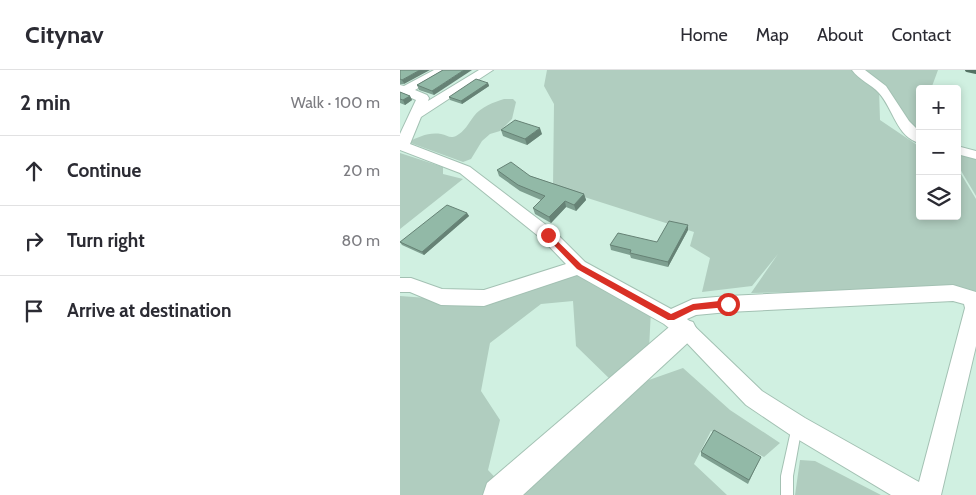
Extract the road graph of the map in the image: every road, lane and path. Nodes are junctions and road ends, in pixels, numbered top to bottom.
1 (487, 70) edge
2 (858, 70) edge
3 (439, 72) edge
4 (403, 90) edge
5 (415, 115) junction
6 (916, 136) edge
7 (401, 145) edge
8 (961, 151) edge
9 (976, 155) edge
10 (580, 267) junction
11 (400, 285) edge
12 (678, 324) junction
13 (797, 426) junction
14 (499, 495) edge
15 (787, 495) edge
16 (916, 495) edge
17 (928, 495) edge

1 - 5 street
2 - 6 street
3 - 4 street
4 - 5 street
5 - 7 street
7 - 10 street
8 - 9 street
10 - 11 street
10 - 12 street
12 - 13 street
12 - 14 street
12 - 17 street
13 - 15 lane
13 - 16 street

